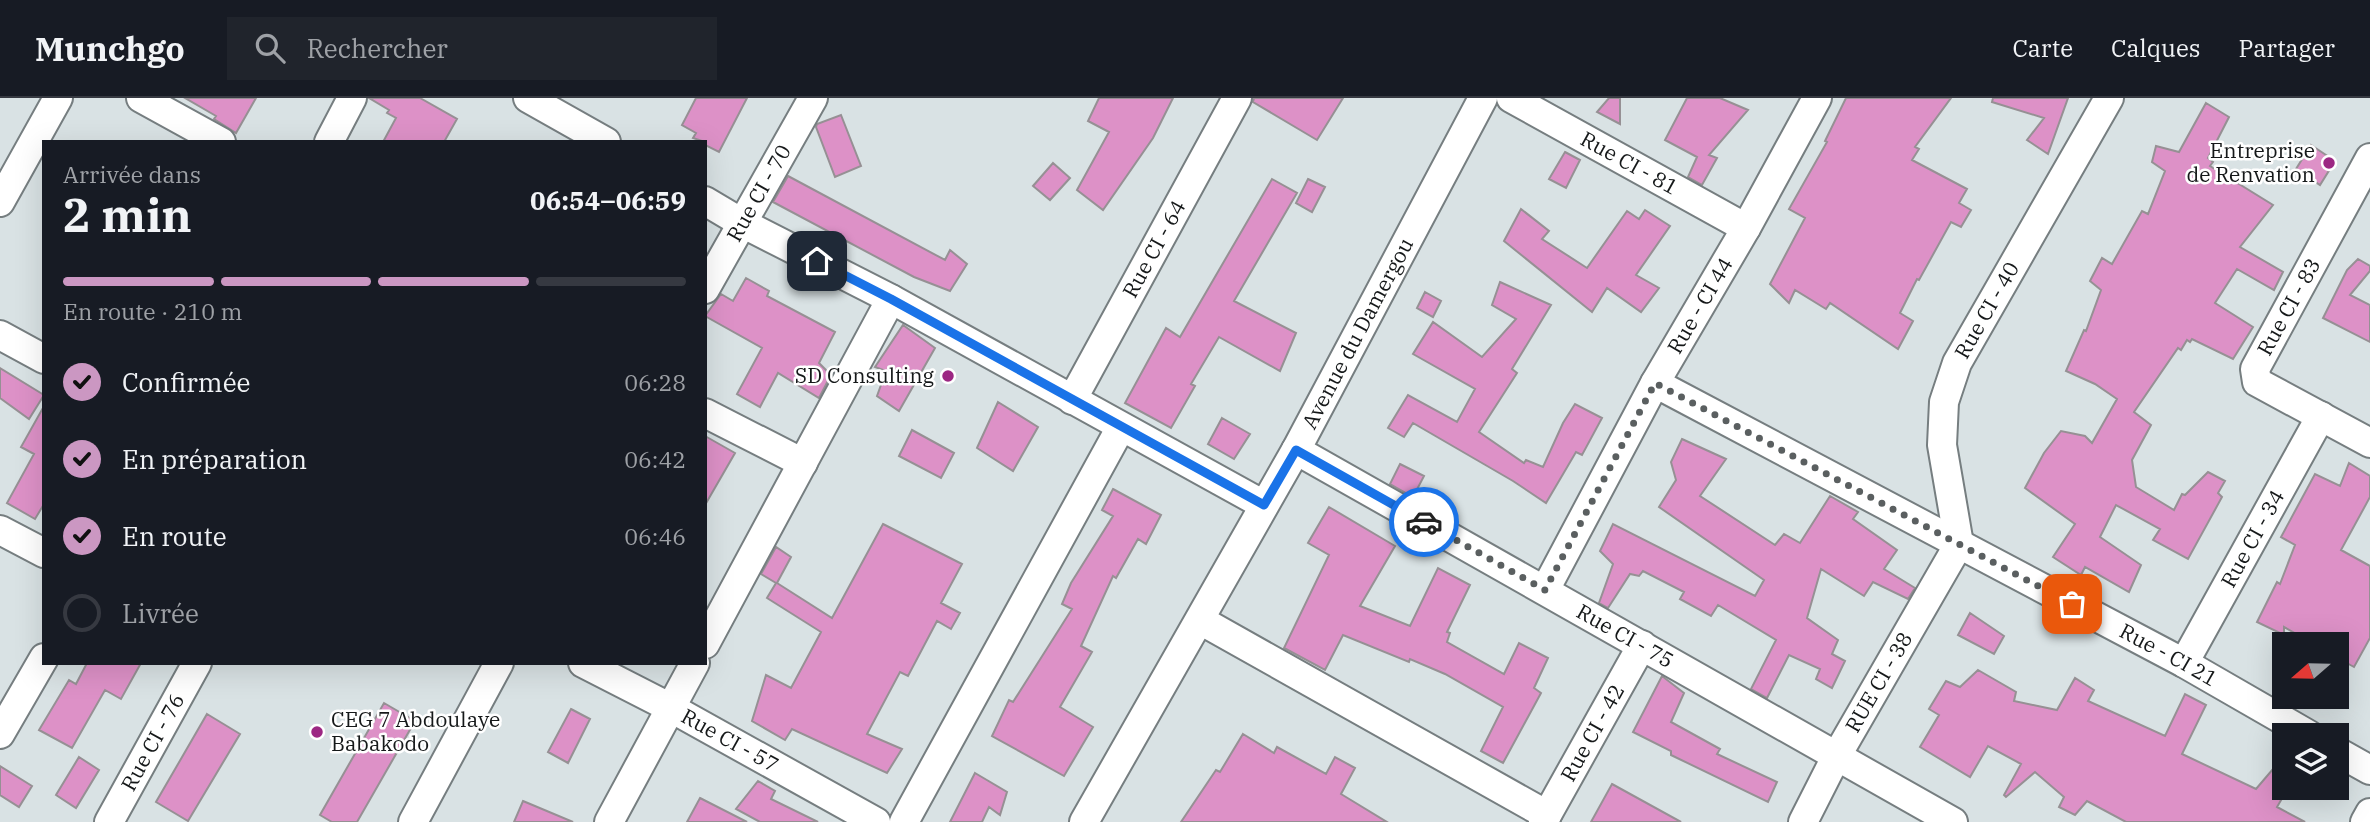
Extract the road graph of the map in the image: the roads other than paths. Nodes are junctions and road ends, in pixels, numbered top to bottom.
1 (58, 98) edge
2 (141, 98) edge
3 (352, 98) edge
4 (528, 98) edge
5 (813, 98) edge
6 (1237, 98) edge
7 (1483, 98) edge
8 (1511, 98) edge
9 (1817, 98) edge
10 (2109, 98) edge
11 (217, 140) edge
12 (330, 140) edge
13 (597, 140) edge
14 (2370, 158) edge
15 (0, 202) edge
16 (707, 202) edge
17 (742, 223) junction
18 (1746, 228) junction
19 (707, 285) edge
20 (891, 299) junction
21 (0, 335) edge
22 (42, 358) edge
23 (1655, 383) junction
24 (1072, 400) junction
25 (707, 414) edge
26 (2321, 416) junction
27 (1121, 427) junction
28 (2370, 443) edge
29 (1296, 450) junction
30 (803, 463) junction
31 (1264, 505) junction
32 (0, 530) edge
33 (1959, 544) junction
34 (42, 552) edge
35 (1545, 590) junction
36 (1200, 620) junction
37 (707, 640) edge
38 (1642, 645) junction
39 (42, 661) edge
40 (2184, 663) junction
41 (196, 665) edge
42 (498, 665) edge
43 (587, 665) edge
44 (694, 665) edge
45 (671, 708) junction
46 (2288, 723) edge
47 (0, 734) edge
48 (1836, 757) junction
49 (2349, 758) edge
50 (2370, 770) edge
51 (2370, 813) edge
52 (1545, 818) edge
53 (109, 822) edge
54 (413, 822) edge
55 (609, 822) edge
56 (876, 822) edge
57 (904, 822) edge
58 (1084, 822) edge
59 (1803, 822) edge
60 (1953, 822) edge
61 (2364, 822) edge

1 - 15 street
2 - 11 street
3 - 12 street
4 - 13 street
5 - 17 street, Rue CI - 70
6 - 24 street, Rue CI - 64
7 - 29 street, Avenue du Damergou
8 - 18 street, Rue CI - 81
9 - 18 street, Rue - CI 44
10 - 33 street, Rue CI - 40
14 - 26 street, Rue CI - 83
16 - 17 street
17 - 19 street, Rue CI - 70
17 - 20 street
18 - 23 street, Rue - CI 44
20 - 24 street
20 - 30 street
21 - 22 street
23 - 33 street, Rue - CI 21
23 - 35 street, Rue - CI 44
24 - 27 street
25 - 30 street
26 - 28 street, Rue CI - 83
26 - 40 street, Rue CI - 34
27 - 31 street
27 - 57 street
29 - 31 street, Avenue du Damergou
29 - 35 street, Rue CI - 75
30 - 37 street
31 - 36 street, Avenue du Damergou
32 - 34 street
33 - 40 street, Rue - CI 21
33 - 48 street, RUE CI - 38
35 - 38 street, Rue CI - 75
36 - 52 street
36 - 58 street, Avenue du Damergou
38 - 48 street, Rue CI - 75
38 - 52 street, Rue CI - 42
39 - 47 street
40 - 46 street, Rue - CI 21
41 - 53 street, Rue CI - 76
42 - 54 street
43 - 45 street, Rue CI - 57
44 - 45 street
45 - 55 street
45 - 56 street, Rue CI - 57
48 - 59 street, RUE CI - 38
48 - 60 street, Rue CI - 75
49 - 50 street
51 - 61 street

